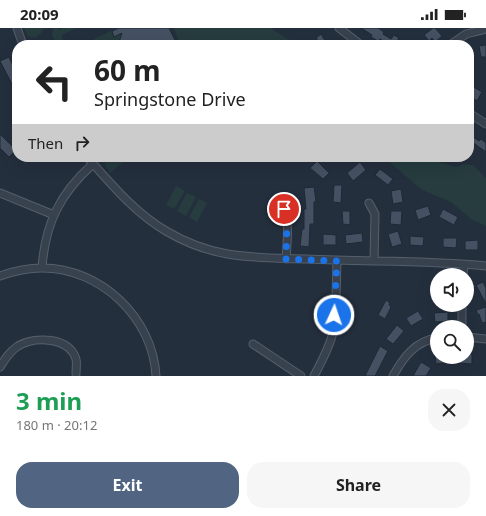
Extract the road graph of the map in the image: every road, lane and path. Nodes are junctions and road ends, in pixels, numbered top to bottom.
1 (17, 28) edge
2 (339, 28) edge
3 (486, 29) edge
4 (21, 40) edge
5 (355, 40) edge
6 (457, 40) edge
7 (474, 116) edge
8 (486, 124) edge
9 (93, 164) joint
10 (0, 193) edge
11 (369, 203) dead end
12 (280, 204) dead end
13 (54, 215) junction
14 (286, 259) junction
15 (337, 261) junction
16 (374, 261) junction
17 (464, 265) joint
18 (486, 266) edge
19 (42, 268) junction
20 (0, 276) edge
21 (474, 338) edge
22 (486, 339) edge
23 (430, 340) edge
24 (253, 344) dead end
25 (0, 367) edge
26 (76, 374) dead end
27 (156, 376) edge
28 (301, 376) edge
29 (314, 376) edge
30 (393, 376) edge

1 - 4 street
2 - 5 street
3 - 6 street
7 - 8 street
9 - 13 street
9 - 14 street
10 - 13 street
11 - 16 street
12 - 14 street
13 - 19 street
14 - 15 street
15 - 16 street
15 - 29 street
16 - 17 street
17 - 18 street
19 - 20 street
19 - 27 street
21 - 22 street
23 - 30 street
24 - 28 street
25 - 26 street

